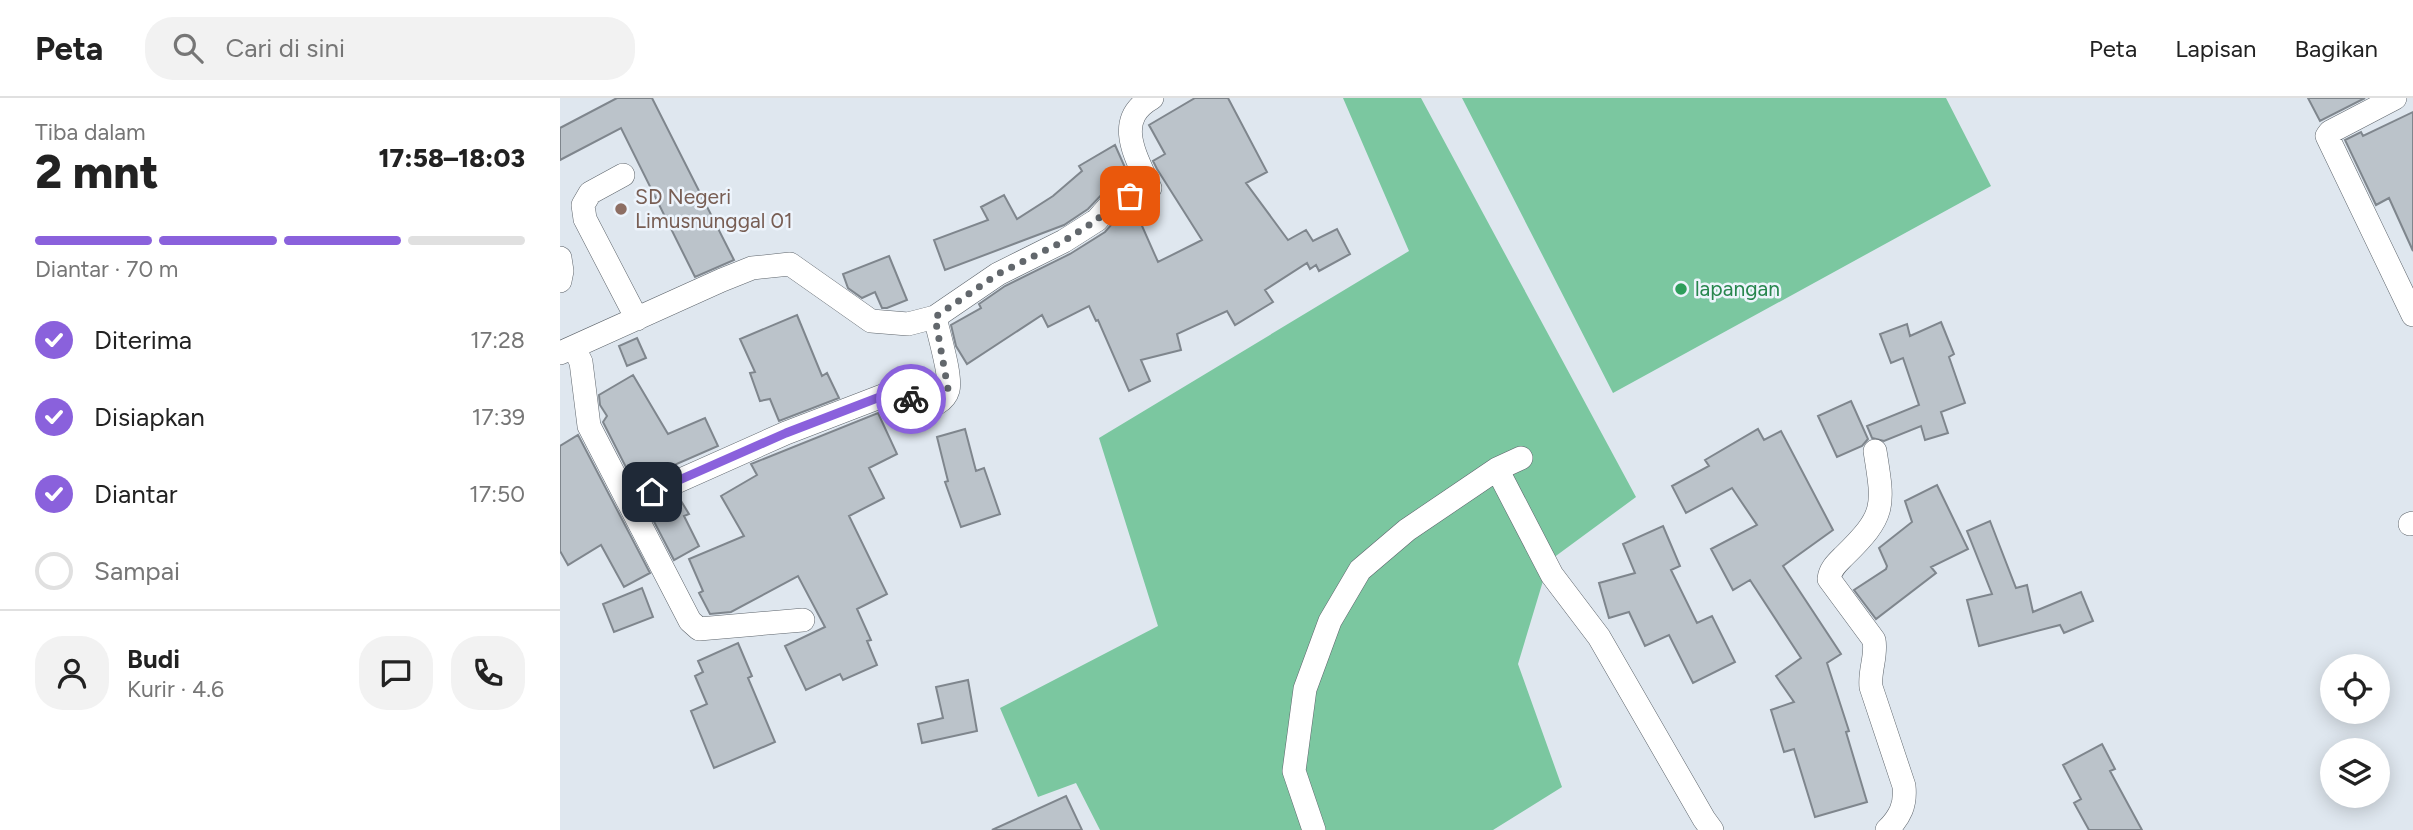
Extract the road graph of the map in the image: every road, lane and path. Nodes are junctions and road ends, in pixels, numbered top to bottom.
1 (1152, 98) edge
2 (2395, 98) edge
3 (624, 176) dead end
4 (560, 258) edge
5 (560, 281) edge
6 (2406, 284) edge
7 (2413, 315) edge
8 (935, 317) junction
9 (636, 319) junction
10 (567, 350) edge
11 (1875, 451) dead end
12 (1521, 458) dead end
13 (1497, 469) junction
14 (629, 503) junction
15 (803, 620) dead end
16 (1314, 830) edge
17 (1712, 830) edge
18 (1887, 830) edge

1 - 8 street
2 - 6 street
3 - 9 street
4 - 5 street
6 - 7 street
8 - 9 street
8 - 14 street
9 - 10 street
10 - 14 street
11 - 18 street
12 - 13 street
13 - 16 street
13 - 17 street
14 - 15 street

